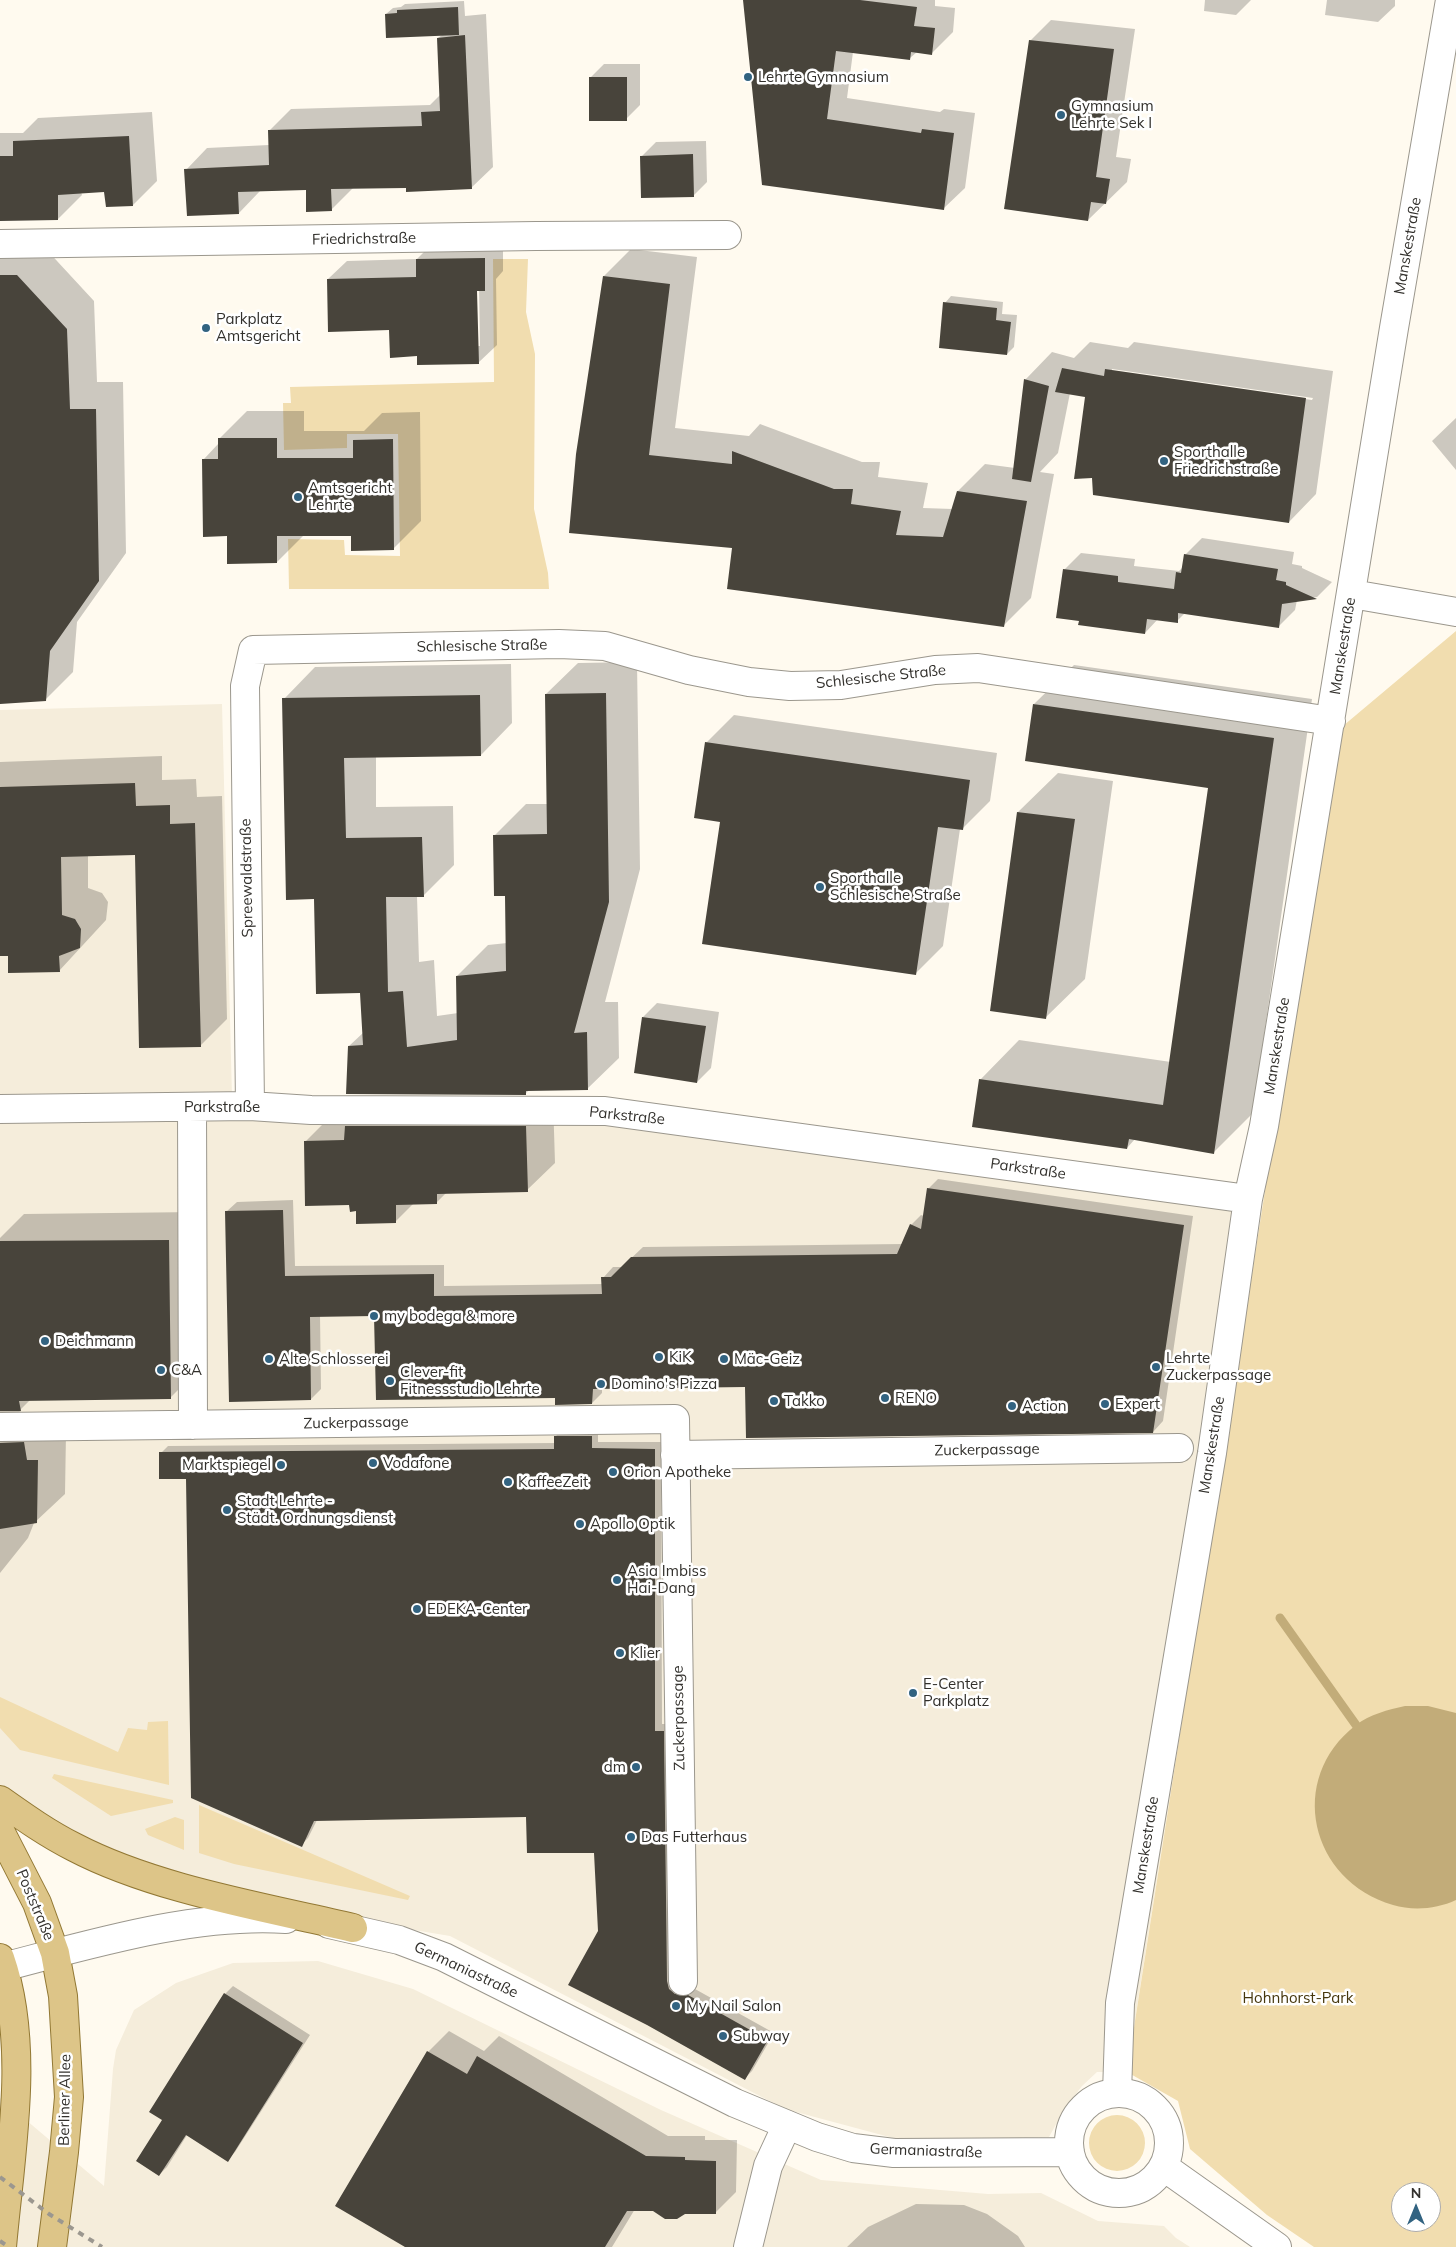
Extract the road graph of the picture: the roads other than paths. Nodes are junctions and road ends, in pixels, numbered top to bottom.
1 (1450, 0) edge
2 (727, 235) dead end
3 (0, 244) edge
4 (1352, 594) junction
5 (1456, 612) edge
6 (253, 650) joint
7 (1331, 722) junction
8 (250, 1106) junction
9 (192, 1107) junction
10 (0, 1109) edge
11 (1248, 1199) junction
12 (193, 1425) junction
13 (0, 1427) edge
14 (1179, 1448) dead end
15 (675, 1455) junction
16 (0, 1800) edge
17 (0, 1831) edge
18 (352, 1928) junction
19 (55, 1953) junction
20 (2, 1963) edge
21 (683, 1982) dead end
22 (1117, 2093) junction
23 (787, 2125) junction
24 (1070, 2152) junction
25 (1164, 2167) junction
26 (2, 2247) edge
27 (52, 2247) edge
28 (748, 2247) edge
29 (1277, 2247) edge

1 - 4 street, Manskestraße
2 - 3 street, Friedrichstraße
4 - 5 street
4 - 7 street, Manskestraße
6 - 7 street, Schlesische Straße
6 - 8 street, Spreewaldstraße
7 - 11 street, Manskestraße
8 - 9 street, Parkstraße
8 - 11 street, Parkstraße
9 - 10 street, Parkstraße
9 - 12 street
11 - 22 street, Manskestraße
12 - 13 street, Zuckerpassage
12 - 15 street, Zuckerpassage
14 - 15 street, Zuckerpassage
15 - 21 street, Zuckerpassage
16 - 18 main road
17 - 19 main road, Poststraße
18 - 19 street, Germaniastraße
18 - 23 street, Germaniastraße
19 - 20 street, Germaniastraße
19 - 27 main road, Berliner Allee
20 - 26 main road
22 - 24 street
22 - 25 street
23 - 24 street, Germaniastraße
23 - 28 street
24 - 25 street
25 - 29 street

